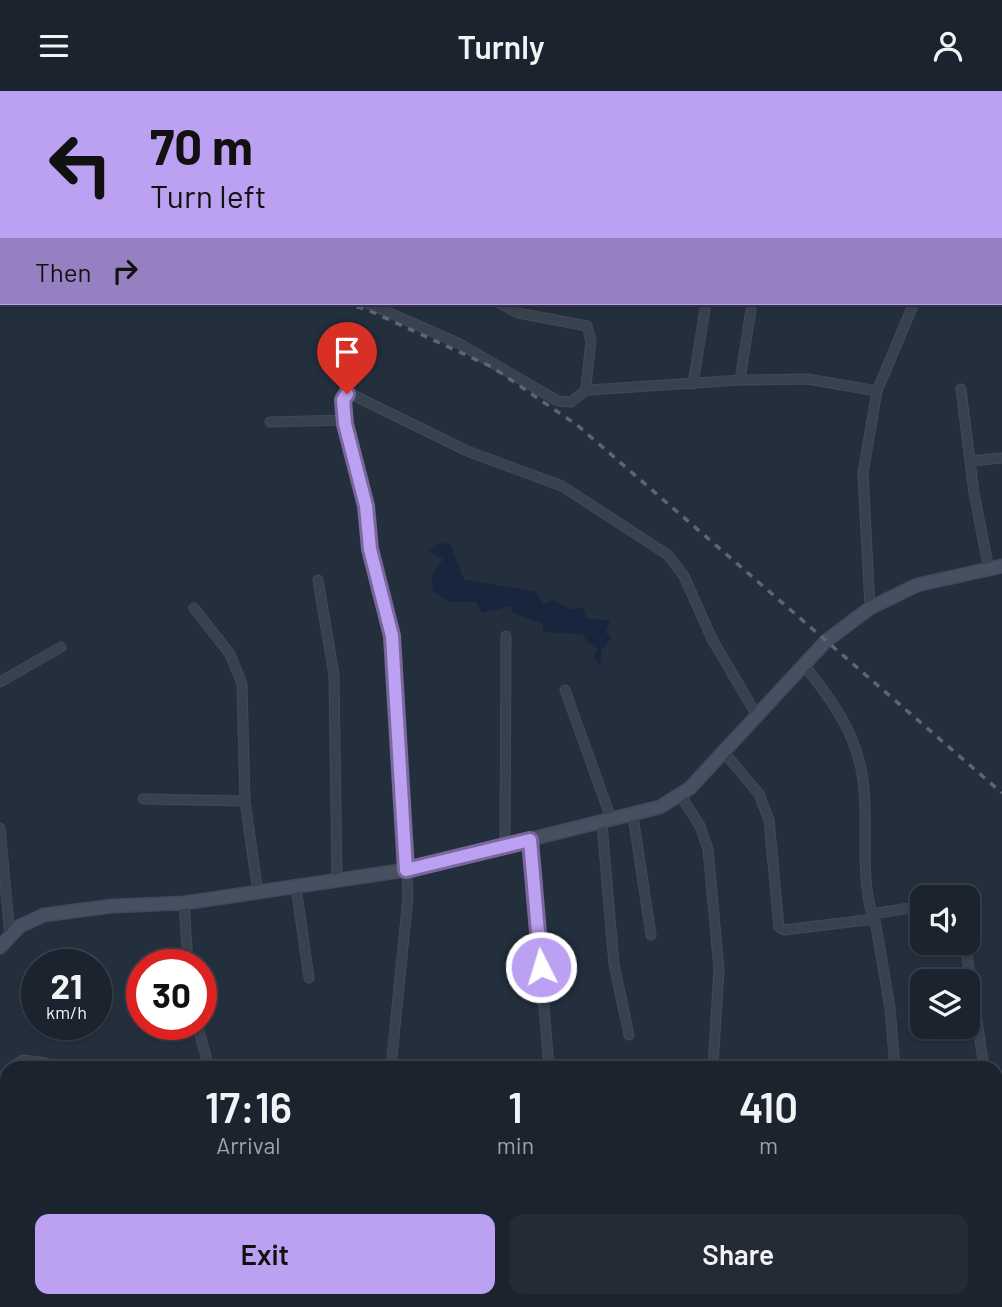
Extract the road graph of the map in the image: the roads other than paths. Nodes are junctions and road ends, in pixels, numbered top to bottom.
1 (372, 305) edge
2 (503, 305) edge
3 (706, 305) edge
4 (752, 305) edge
5 (913, 305) edge
6 (349, 352) dead end
7 (740, 380) junction
8 (692, 384) junction
9 (587, 389) junction
10 (961, 389) dead end
11 (877, 391) junction
12 (344, 397) junction
13 (344, 420) junction
14 (270, 422) dead end
15 (1002, 459) edge
16 (970, 461) junction
17 (1002, 566) edge
18 (989, 570) junction
19 (318, 580) dead end
20 (194, 608) dead end
21 (870, 608) junction
22 (506, 636) dead end
23 (61, 647) dead end
24 (804, 665) junction
25 (0, 682) edge
26 (565, 690) dead end
27 (757, 714) junction
28 (723, 751) junction
29 (681, 796) junction
30 (143, 799) dead end
31 (246, 801) junction
32 (633, 816) junction
33 (607, 823) junction
34 (0, 828) edge
35 (530, 840) junction
36 (505, 846) junction
37 (406, 870) junction
38 (337, 879) junction
39 (296, 887) junction
40 (258, 893) junction
41 (184, 903) junction
42 (910, 908) edge
43 (874, 916) junction
44 (651, 935) dead end
45 (10, 936) junction
46 (0, 947) edge
47 (187, 949) edge
48 (967, 955) edge
49 (309, 978) dead end
50 (629, 1035) dead end
51 (201, 1040) edge
52 (207, 1061) edge
53 (392, 1061) edge
54 (548, 1061) edge
55 (713, 1061) edge
56 (894, 1061) edge
57 (983, 1061) edge

1 - 9 street
2 - 9 street
3 - 8 street
4 - 7 street
5 - 11 street
6 - 12 street
7 - 8 street
7 - 11 street
8 - 9 street
10 - 16 street
11 - 21 street
12 - 13 street
12 - 27 street
13 - 14 street
13 - 37 street
15 - 16 street
16 - 18 street
17 - 18 street
18 - 21 street
19 - 38 street
20 - 31 street
21 - 24 street
22 - 36 street
23 - 25 street
24 - 27 street
24 - 43 street
26 - 33 street
27 - 28 street
28 - 29 street
28 - 43 street
29 - 32 street
29 - 55 street
30 - 31 street
31 - 40 street
32 - 33 street
32 - 44 street
33 - 35 street
33 - 50 street
34 - 45 street
35 - 36 street
35 - 54 street
36 - 37 street
37 - 38 street
37 - 53 street
38 - 39 street
39 - 40 street
39 - 49 street
40 - 41 street
41 - 45 street
41 - 47 street
42 - 43 street
43 - 56 street
45 - 46 street
48 - 57 street
51 - 52 street

